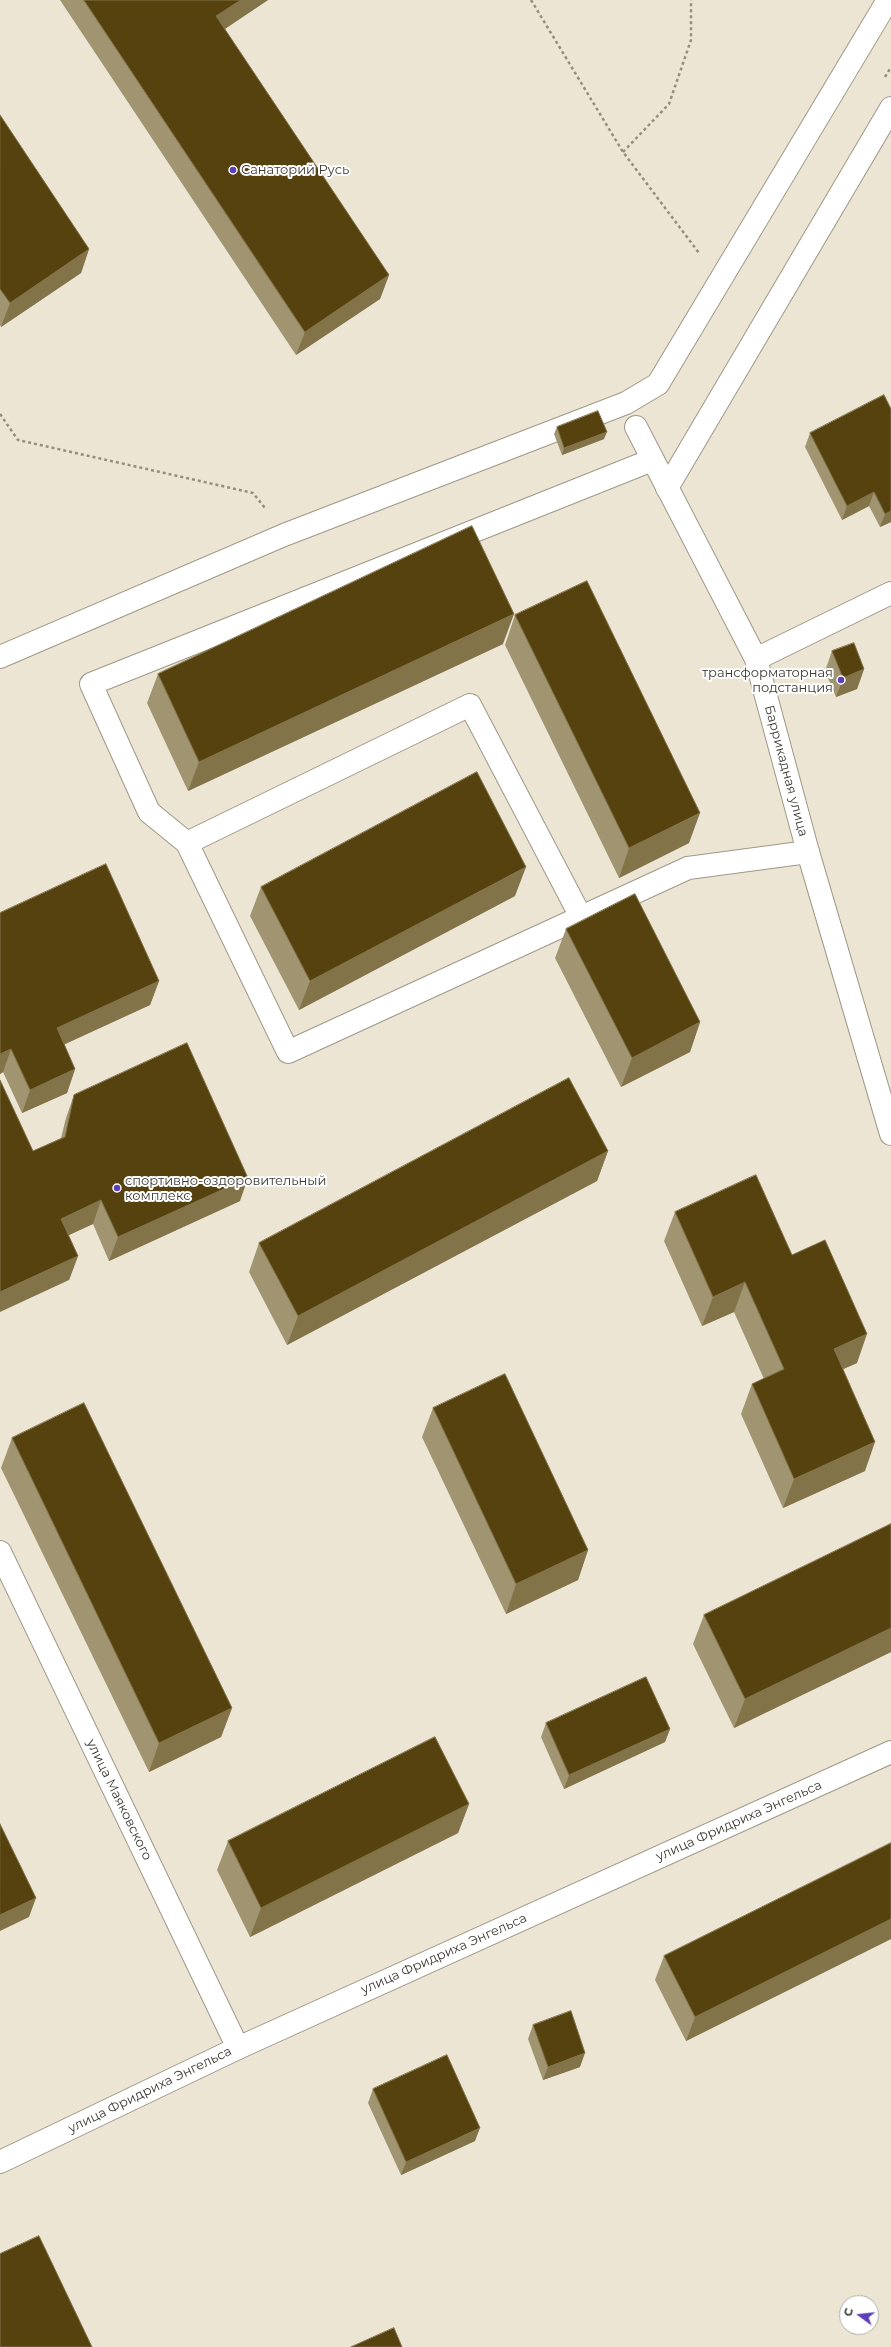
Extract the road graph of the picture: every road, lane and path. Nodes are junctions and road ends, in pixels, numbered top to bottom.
1 (531, 0) edge
2 (691, 0) edge
3 (888, 0) edge
4 (891, 108) edge
5 (623, 152) junction
6 (721, 282) junction
7 (626, 403) junction
8 (0, 414) edge
9 (652, 460) junction
10 (667, 488) junction
11 (284, 534) junction
12 (891, 593) edge
13 (0, 657) edge
14 (756, 659) junction
15 (187, 843) junction
16 (808, 852) junction
17 (581, 917) junction
18 (890, 1124) edge
19 (0, 1552) edge
20 (891, 1752) edge
21 (238, 2048) junction
22 (0, 2162) edge

1 - 5 path
2 - 5 path
3 - 6 street
4 - 10 street
5 - 6 path
6 - 7 street
7 - 9 street, Баррикадная улица
7 - 11 street
8 - 11 path
9 - 10 street, Баррикадная улица
9 - 15 street
10 - 14 street, Баррикадная улица
11 - 13 street
12 - 14 street
14 - 16 street, Баррикадная улица
15 - 17 street
15 - 17 street
16 - 17 street
16 - 18 street, Баррикадная улица
19 - 21 street, улица Маяковского
20 - 21 street, улица Фридриха Энгельса
21 - 22 street, улица Фридриха Энгельса

